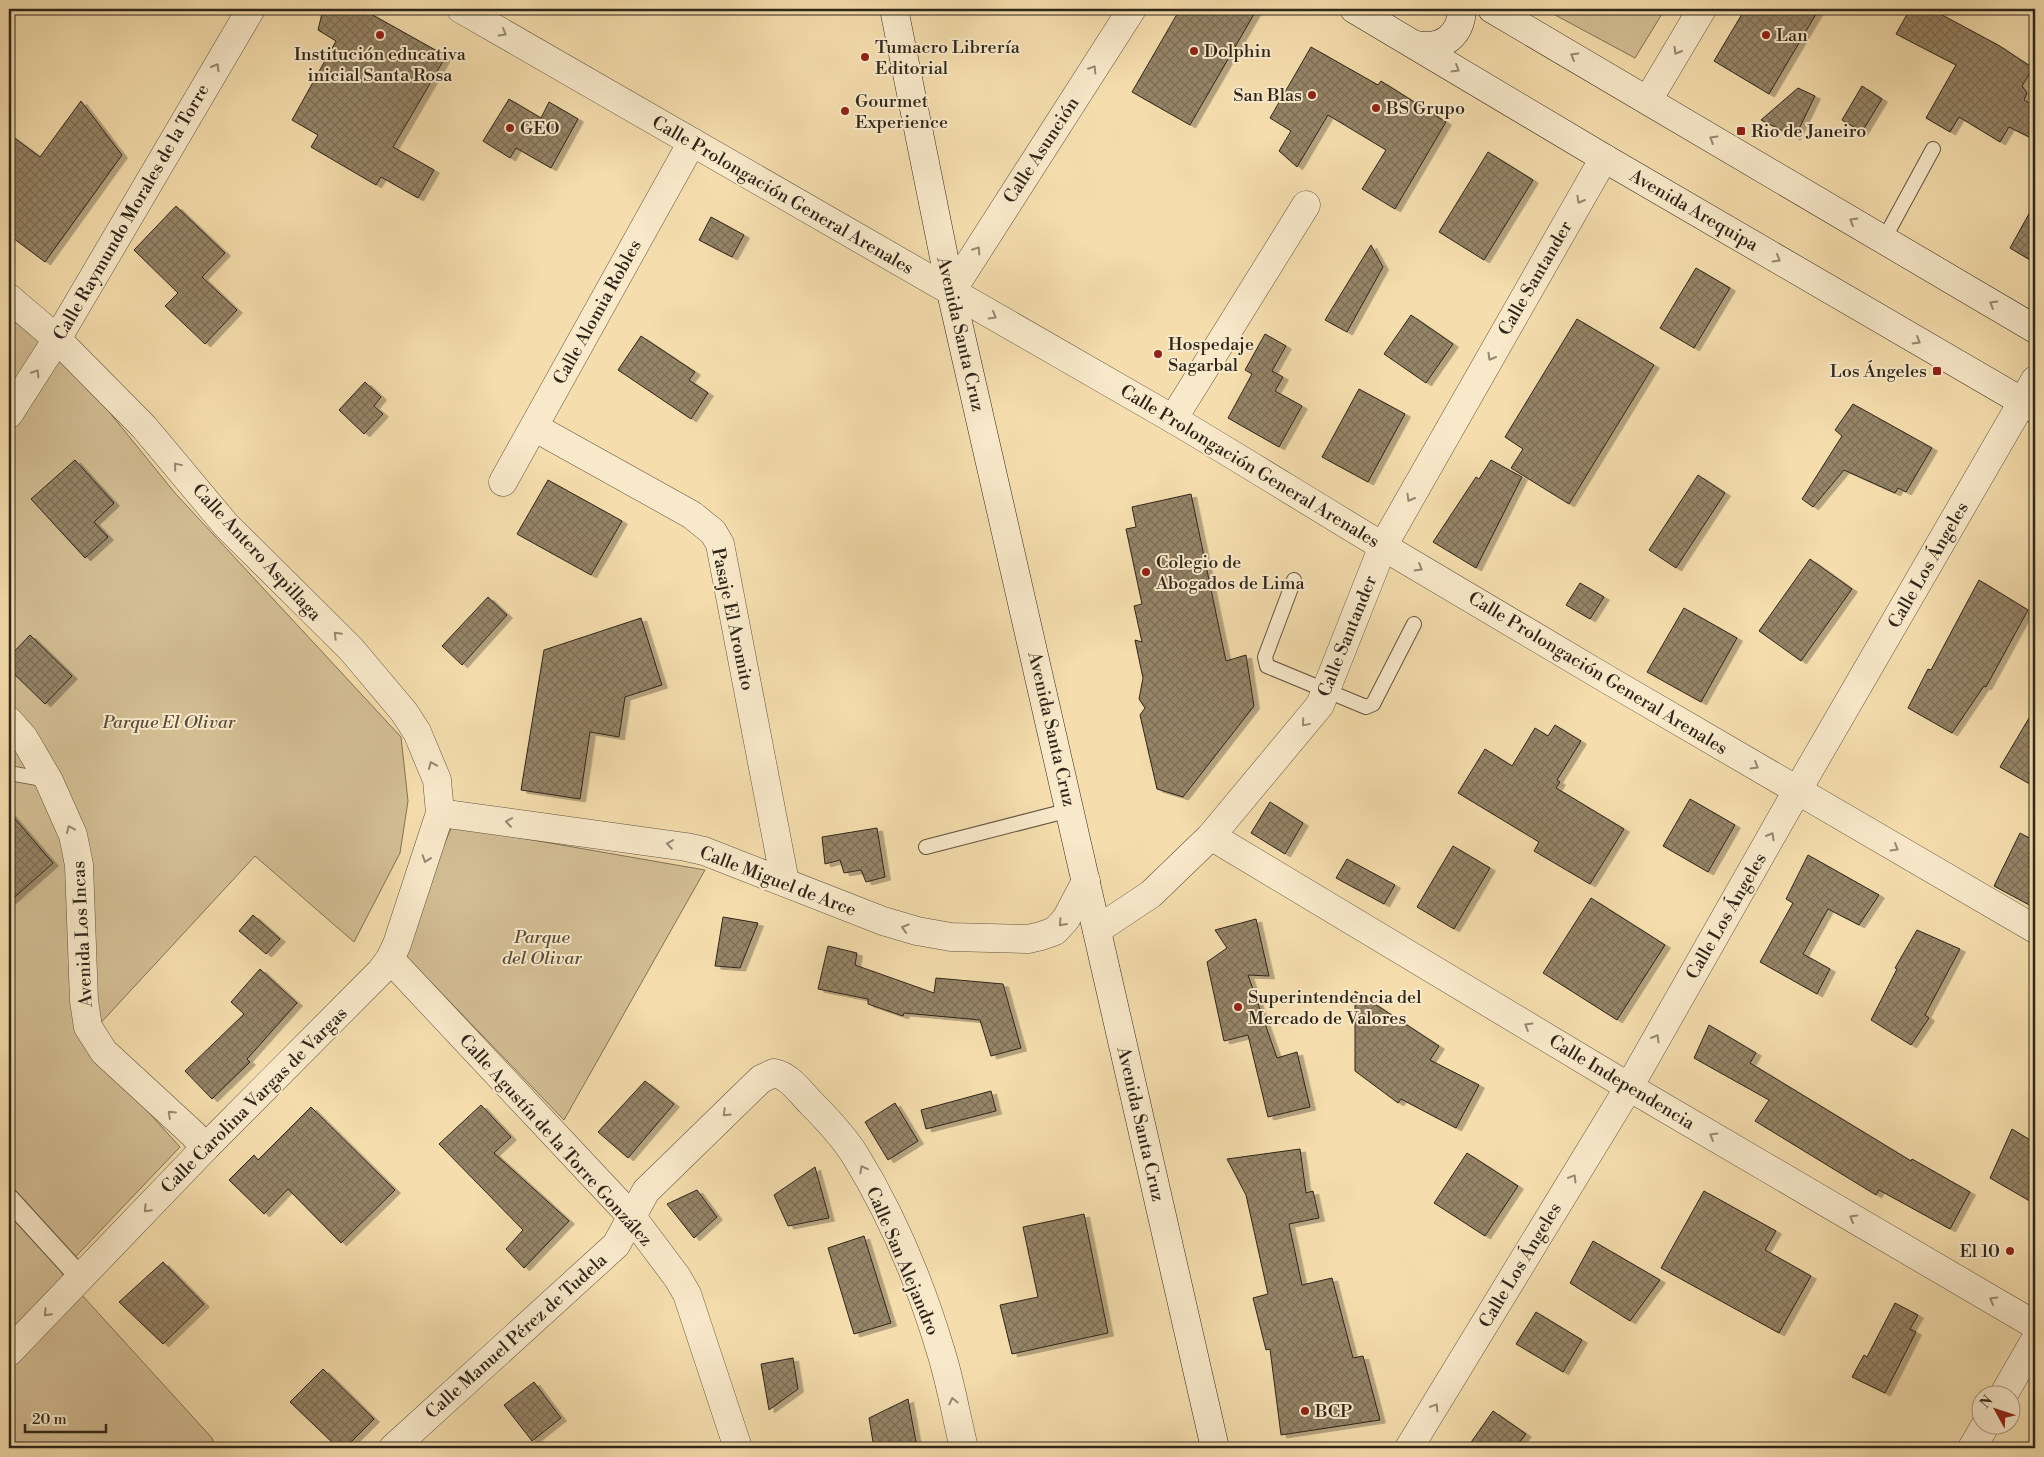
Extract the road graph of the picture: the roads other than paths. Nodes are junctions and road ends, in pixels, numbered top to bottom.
1 (250, 9) edge
2 (461, 9) edge
3 (894, 9) edge
4 (1132, 9) edge
5 (1354, 9) edge
6 (1462, 9) edge
7 (1492, 9) edge
8 (1702, 9) edge
9 (1416, 45) junction
10 (1648, 100) junction
11 (692, 142) junction
12 (1933, 149) dead end
13 (1604, 158) junction
14 (1306, 204) dead end
15 (1884, 240) junction
16 (951, 292) junction
17 (9, 298) edge
18 (2035, 329) edge
19 (57, 339) junction
20 (2031, 397) edge
21 (9, 414) edge
22 (1173, 420) junction
23 (534, 426) junction
24 (503, 482) dead end
25 (1383, 546) junction
26 (1294, 580) dead end
27 (1414, 624) dead end
28 (1326, 691) junction
29 (9, 721) edge
30 (9, 774) edge
31 (48, 781) junction
32 (1797, 791) junction
33 (1070, 810) junction
34 (440, 813) junction
35 (1212, 836) junction
36 (926, 847) dead end
37 (1086, 881) junction
38 (785, 882) junction
39 (2035, 929) edge
40 (1097, 930) junction
41 (390, 960) junction
42 (1629, 1087) junction
43 (205, 1148) junction
44 (9, 1199) edge
45 (632, 1217) junction
46 (81, 1278) junction
47 (2035, 1325) edge
48 (2035, 1340) edge
49 (9, 1352) edge
50 (2010, 1384) edge
51 (1980, 1434) edge
52 (393, 1448) edge
53 (738, 1448) edge
54 (964, 1448) edge
55 (1215, 1448) edge
56 (1409, 1448) edge
57 (1972, 1448) edge

19 -> 1 street, Calle Raymundo Morales de la Torre
2 -> 11 street, Calle Prolongación General Arenales
3 - 16 street, Avenida Santa Cruz
16 -> 4 street, Calle Asunción
5 - 9 street, Avenida Arequipa
6 - 9 street
10 -> 7 street
8 -> 10 street
9 -> 13 street, Avenida Arequipa
15 -> 10 street
11 - 16 street, Calle Prolongación General Arenales
11 - 23 street, Calle Alomia Robles
12 - 15 lane
13 -> 20 street, Avenida Arequipa
13 -> 25 street, Calle Santander
14 - 22 street
18 -> 15 street
16 -> 22 street, Calle Prolongación General Arenales
16 - 33 street, Avenida Santa Cruz
17 - 19 street, Calle Antero Aspillaga
21 -> 19 street, Calle Raymundo Morales de la Torre
34 -> 19 street, Calle Antero Aspillaga
20 - 32 street, Calle Los Ángeles
22 - 25 street, Calle Prolongación General Arenales
23 - 24 street, Calle Alomia Robles
23 - 38 street, Pasaje El Aromito
25 - 28 street, Calle Santander
25 -> 32 street, Calle Prolongación General Arenales
26 - 28 lane
27 - 28 lane
28 -> 35 street, Calle Santander
29 - 31 street, Avenida Los Incas
30 - 31 lane
43 -> 31 street, Avenida Los Incas
32 -> 39 street, Calle Prolongación General Arenales
42 -> 32 street, Calle Los Ángeles
33 - 36 lane
33 - 37 street, Avenida Santa Cruz
38 -> 34 street, Calle Miguel de Arce
34 -> 41 street, Calle Carolina Vargas de Vargas
35 - 40 street, Calle Santander
42 -> 35 street, Calle Independencia
37 -> 38 street, Calle Miguel de Arce
37 - 40 street, Avenida Santa Cruz
40 - 55 street, Avenida Santa Cruz
41 - 43 street, Calle Carolina Vargas de Vargas
41 - 45 street, Calle Agustín de la Torre González
47 -> 42 street, Calle Independencia
56 -> 42 street, Calle Los Ángeles
43 -> 46 street, Calle Carolina Vargas de Vargas
44 - 46 street
45 - 52 street, Calle Manuel Pérez de Tudela
45 - 53 street, Calle Agustín de la Torre González
54 -> 45 street, Calle San Alejandro
46 -> 49 street, Calle Carolina Vargas de Vargas
48 - 50 street
51 - 57 street

